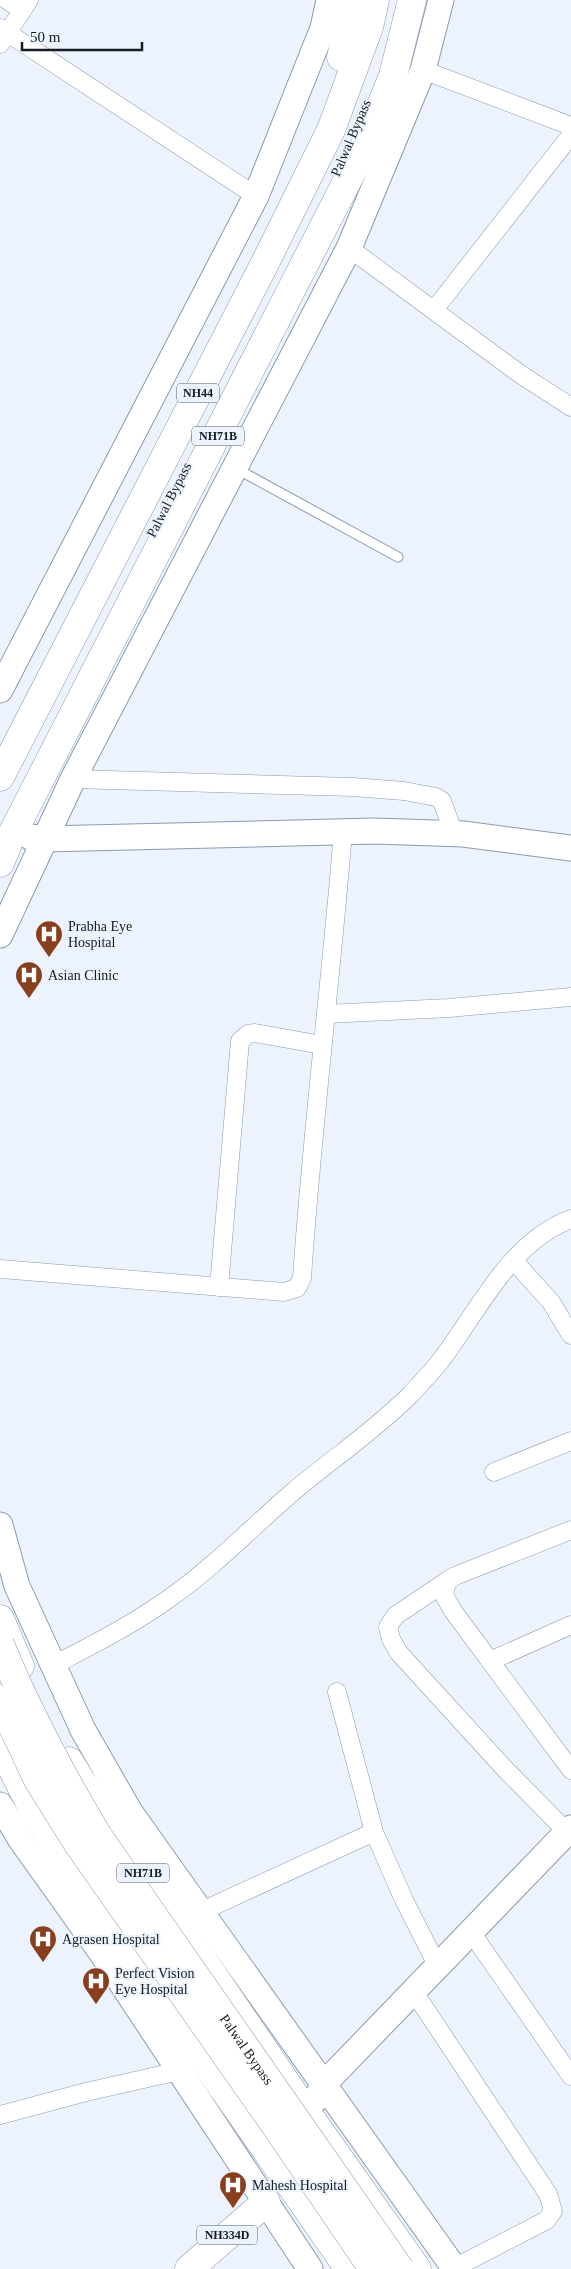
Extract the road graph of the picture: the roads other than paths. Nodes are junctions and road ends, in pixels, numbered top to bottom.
1 (7, 0) edge
2 (329, 0) edge
3 (355, 0) edge
4 (375, 0) edge
5 (399, 0) edge
6 (412, 0) edge
7 (441, 0) edge
8 (26, 5) edge
9 (2, 35) edge
10 (423, 70) junction
11 (571, 126) edge
12 (571, 135) edge
13 (256, 196) junction
14 (349, 248) junction
15 (434, 310) junction
16 (571, 407) edge
17 (234, 468) junction
18 (398, 557) dead end
19 (0, 690) edge
20 (0, 738) edge
21 (0, 777) edge
22 (73, 779) junction
23 (342, 832) junction
24 (4, 834) edge
25 (454, 834) junction
26 (45, 839) junction
27 (571, 848) edge
28 (0, 863) edge
29 (0, 935) edge
30 (571, 997) edge
31 (326, 1014) junction
32 (322, 1045) junction
33 (571, 1219) edge
34 (514, 1261) junction
35 (0, 1270) edge
36 (219, 1287) junction
37 (571, 1335) edge
38 (571, 1441) edge
39 (494, 1472) dead end
40 (0, 1525) edge
41 (571, 1530) edge
42 (447, 1581) junction
43 (0, 1618) edge
44 (571, 1625) edge
45 (0, 1644) edge
46 (490, 1661) junction
47 (54, 1665) junction
48 (337, 1692) dead end
49 (0, 1700) edge
50 (0, 1745) edge
51 (571, 1770) edge
52 (2, 1813) edge
53 (374, 1832) junction
54 (570, 1832) edge
55 (200, 1912) junction
56 (471, 1932) junction
57 (438, 1967) junction
58 (414, 1992) junction
59 (179, 2071) junction
60 (571, 2076) edge
61 (323, 2085) junction
62 (309, 2114) junction
63 (0, 2115) edge
64 (281, 2171) junction
65 (266, 2202) junction
66 (455, 2268) edge
67 (189, 2269) edge
68 (310, 2269) edge
69 (349, 2269) edge
70 (373, 2269) edge
71 (400, 2269) edge
72 (417, 2269) edge

1 - 8 street
2 - 13 street
3 - 20 highway
4 - 21 highway, Palwal Bypass / NH44
5 - 24 highway, Palwal Bypass / NH44
6 - 24 highway, NH71B
7 - 10 street
8 - 9 street
9 - 13 street
10 - 11 street
10 - 14 street
12 - 15 street
13 - 19 street
14 - 15 street
14 - 17 street
15 - 16 street
17 - 18 lane
17 - 22 street
22 - 25 street
22 - 26 street
23 - 25 street
23 - 26 street
23 - 31 street
24 - 26 street
24 - 28 highway, NH71B
25 - 27 street
26 - 29 street
30 - 31 street
31 - 32 street
32 - 36 street
32 - 36 street
33 - 34 street
34 - 37 street
34 - 47 street
35 - 36 street
38 - 39 street
40 - 47 street
41 - 42 street
42 - 46 street
42 - 54 street
43 - 62 highway, NH71B
44 - 46 street
45 - 71 highway, Palwal Bypass, bridge
46 - 51 street
47 - 55 street
48 - 53 street
49 - 70 highway, Palwal Bypass, bridge
50 - 64 highway
52 - 59 street
53 - 55 street
53 - 57 street
54 - 56 street
55 - 61 street
56 - 57 street
56 - 60 street
57 - 58 street
58 - 61 street
58 - 66 street
59 - 63 street
59 - 65 street
61 - 62 street, NH334D
61 - 66 street
62 - 64 street, NH334D
62 - 72 highway, NH71B
64 - 65 street, NH334D
64 - 69 highway
65 - 67 highway, NH334D
65 - 68 street

